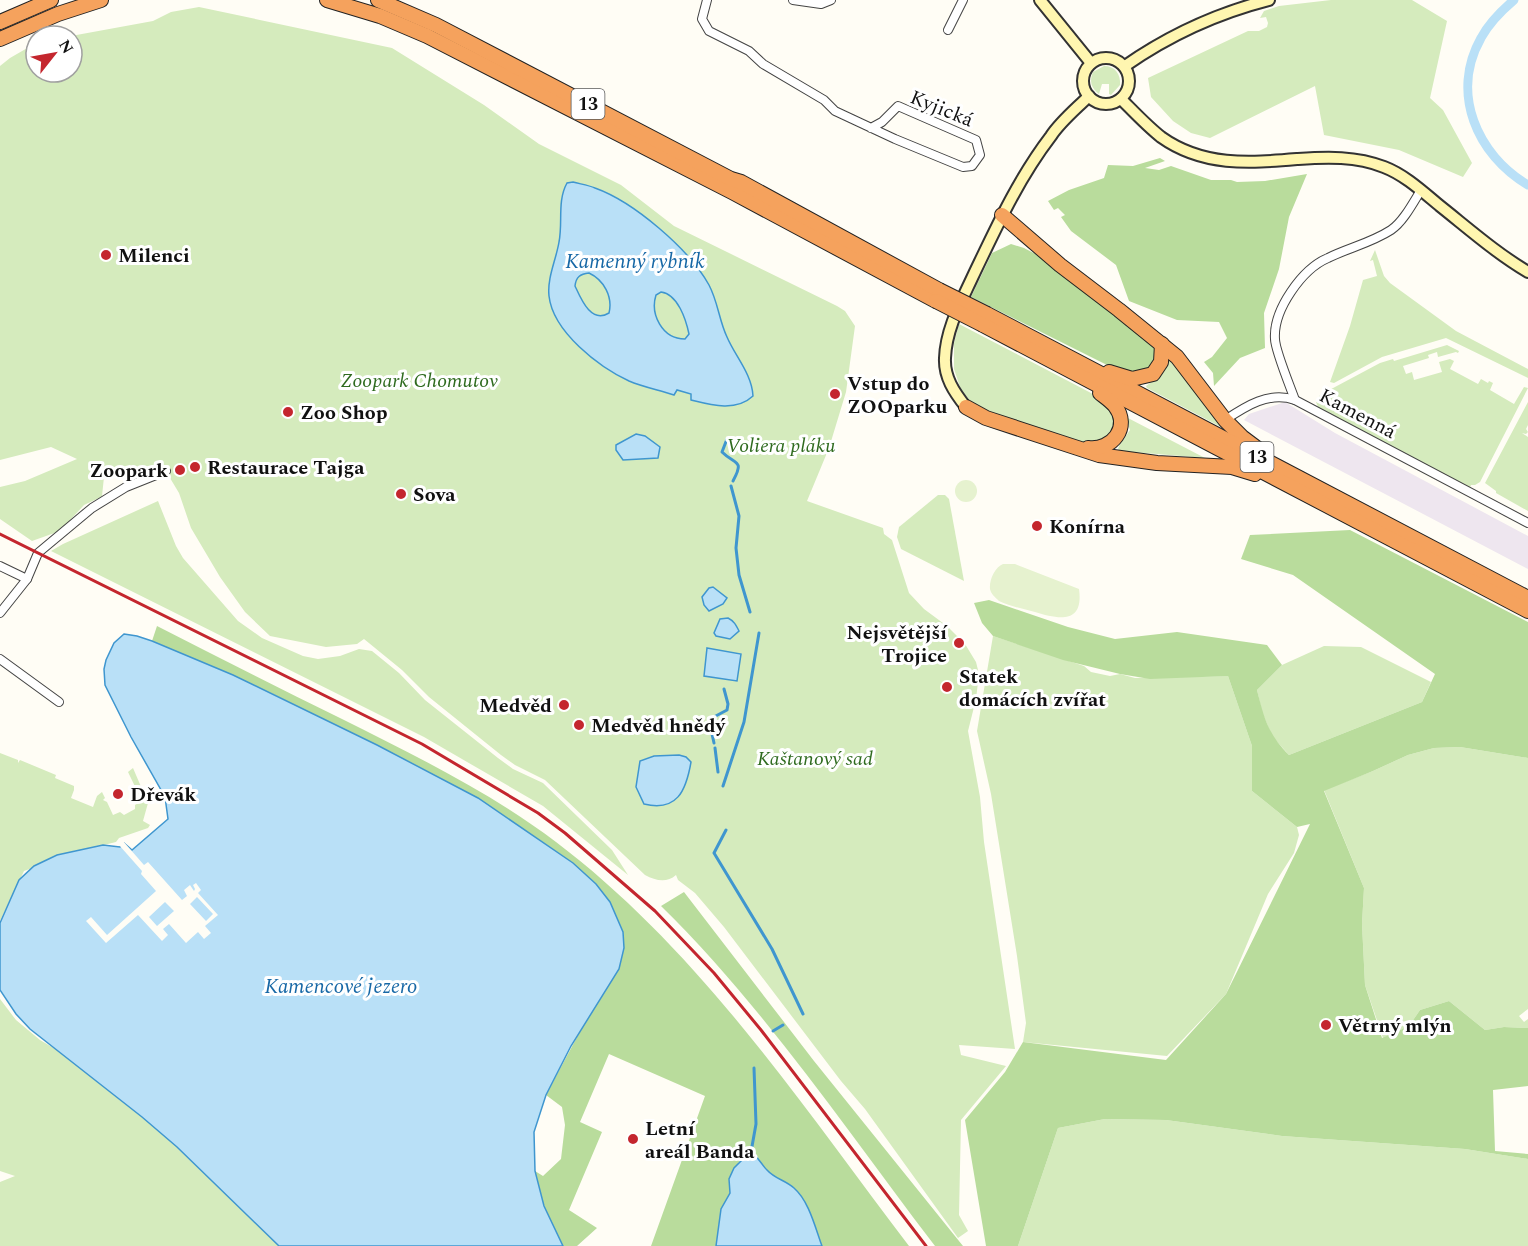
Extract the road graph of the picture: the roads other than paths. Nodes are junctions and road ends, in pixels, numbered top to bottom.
1 (51, 0) edge
2 (100, 0) edge
3 (327, 0) edge
4 (378, 0) edge
5 (707, 0) edge
6 (793, 0) edge
7 (831, 0) edge
8 (963, 0) edge
9 (1040, 0) edge
10 (1269, 0) edge
11 (0, 22) edge
12 (948, 30) dead end
13 (0, 39) edge
14 (1091, 63) junction
15 (1125, 66) junction
16 (1089, 96) junction
17 (1122, 99) junction
18 (871, 128) junction
19 (1421, 190) junction
20 (1002, 215) junction
21 (1528, 272) edge
22 (938, 295) junction
23 (985, 320) junction
24 (1162, 344) junction
25 (1071, 360) junction
26 (1086, 380) junction
27 (1295, 400) junction
28 (966, 407) joint
29 (1225, 420) junction
30 (1074, 446) junction
31 (165, 471) dead end
32 (1288, 479) junction
33 (1528, 524) edge
34 (0, 566) edge
35 (27, 579) junction
36 (1528, 598) edge
37 (1528, 611) edge
38 (0, 613) edge
39 (0, 658) edge
40 (59, 702) dead end

1 - 11 highway
2 - 13 highway
3 - 22 highway, 13
4 - 22 highway, 13
5 - 18 street, Kyjická
6 - 7 street
8 - 12 street
9 - 14 street
10 - 15 street
14 - 15 street
14 - 16 street
15 - 17 street
16 - 17 street
16 - 20 street
17 - 19 street
18 - 18 street, Kyjická
19 - 21 street
19 - 27 street, Kamenná
20 - 24 highway
20 - 28 street
22 - 23 highway, 13, bridge
23 - 25 highway, 13
23 - 26 highway, 13
24 - 25 highway
24 - 29 highway
25 - 32 highway, 13
26 - 30 highway
26 - 32 highway, 13
27 - 29 street
27 - 33 street, Kamenná
28 - 30 highway
29 - 32 highway
30 - 32 highway
31 - 35 street
32 - 36 highway, 13
32 - 37 highway, 13
34 - 35 street
35 - 38 street
39 - 40 street

